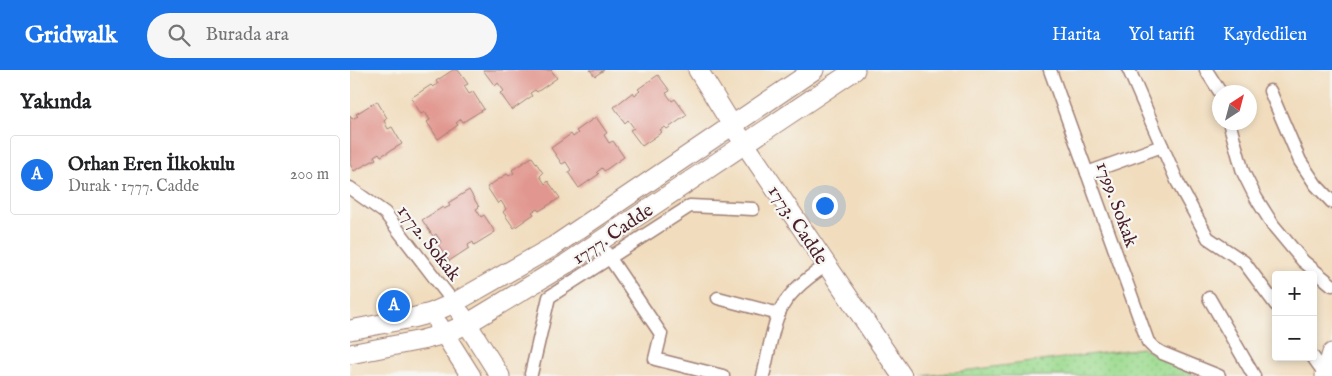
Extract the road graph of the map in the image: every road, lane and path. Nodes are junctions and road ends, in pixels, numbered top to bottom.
1 (698, 70) edge
2 (814, 70) edge
3 (855, 70) edge
4 (1050, 70) edge
5 (1129, 70) edge
6 (1206, 70) edge
7 (1216, 85) edge
8 (1270, 91) dead end
9 (732, 125) junction
10 (1231, 130) edge
11 (745, 144) junction
12 (1162, 146) junction
13 (1087, 173) junction
14 (350, 188) edge
15 (1332, 202) edge
16 (753, 210) dead end
17 (599, 242) junction
18 (610, 258) junction
19 (827, 265) junction
20 (1332, 286) edge
21 (718, 298) dead end
22 (1209, 298) dead end
23 (1272, 300) edge
24 (454, 303) junction
25 (431, 313) junction
26 (779, 314) junction
27 (467, 324) junction
28 (350, 330) edge
29 (444, 334) junction
30 (1332, 353) edge
31 (350, 354) edge
32 (1316, 361) edge
33 (531, 374) dead end
34 (1327, 375) edge
35 (471, 376) edge
36 (500, 376) edge
37 (723, 376) edge
38 (763, 376) edge
39 (902, 376) edge
40 (1219, 376) edge
41 (1254, 376) edge

1 - 9 main road, 1773. Cadde
2 - 9 main road, 1777. Cadde
3 - 11 main road, 1777. Cadde
4 - 13 street, 1799. Sokak
5 - 12 street
6 - 7 street
8 - 15 street
9 - 11 main road, 1773. Cadde
9 - 24 main road, 1777. Cadde
10 - 20 street
11 - 17 main road, 1777. Cadde
11 - 19 main road, 1773. Cadde
12 - 13 street
12 - 23 street
13 - 40 street, 1799. Sokak
14 - 24 street, 1772. Sokak
16 - 18 street
17 - 18 street
17 - 27 main road, 1777. Cadde
18 - 33 street
18 - 37 street
19 - 26 street
19 - 39 main road, 1773. Cadde
21 - 26 street
22 - 41 street
24 - 25 main road, 1777. Cadde
24 - 27 main road
25 - 28 main road, 1777. Cadde
25 - 29 main road
26 - 38 street
27 - 29 main road, 1777. Cadde
27 - 36 main road
29 - 31 main road, 1777. Cadde
29 - 35 main road
30 - 34 main road
32 - 34 street

